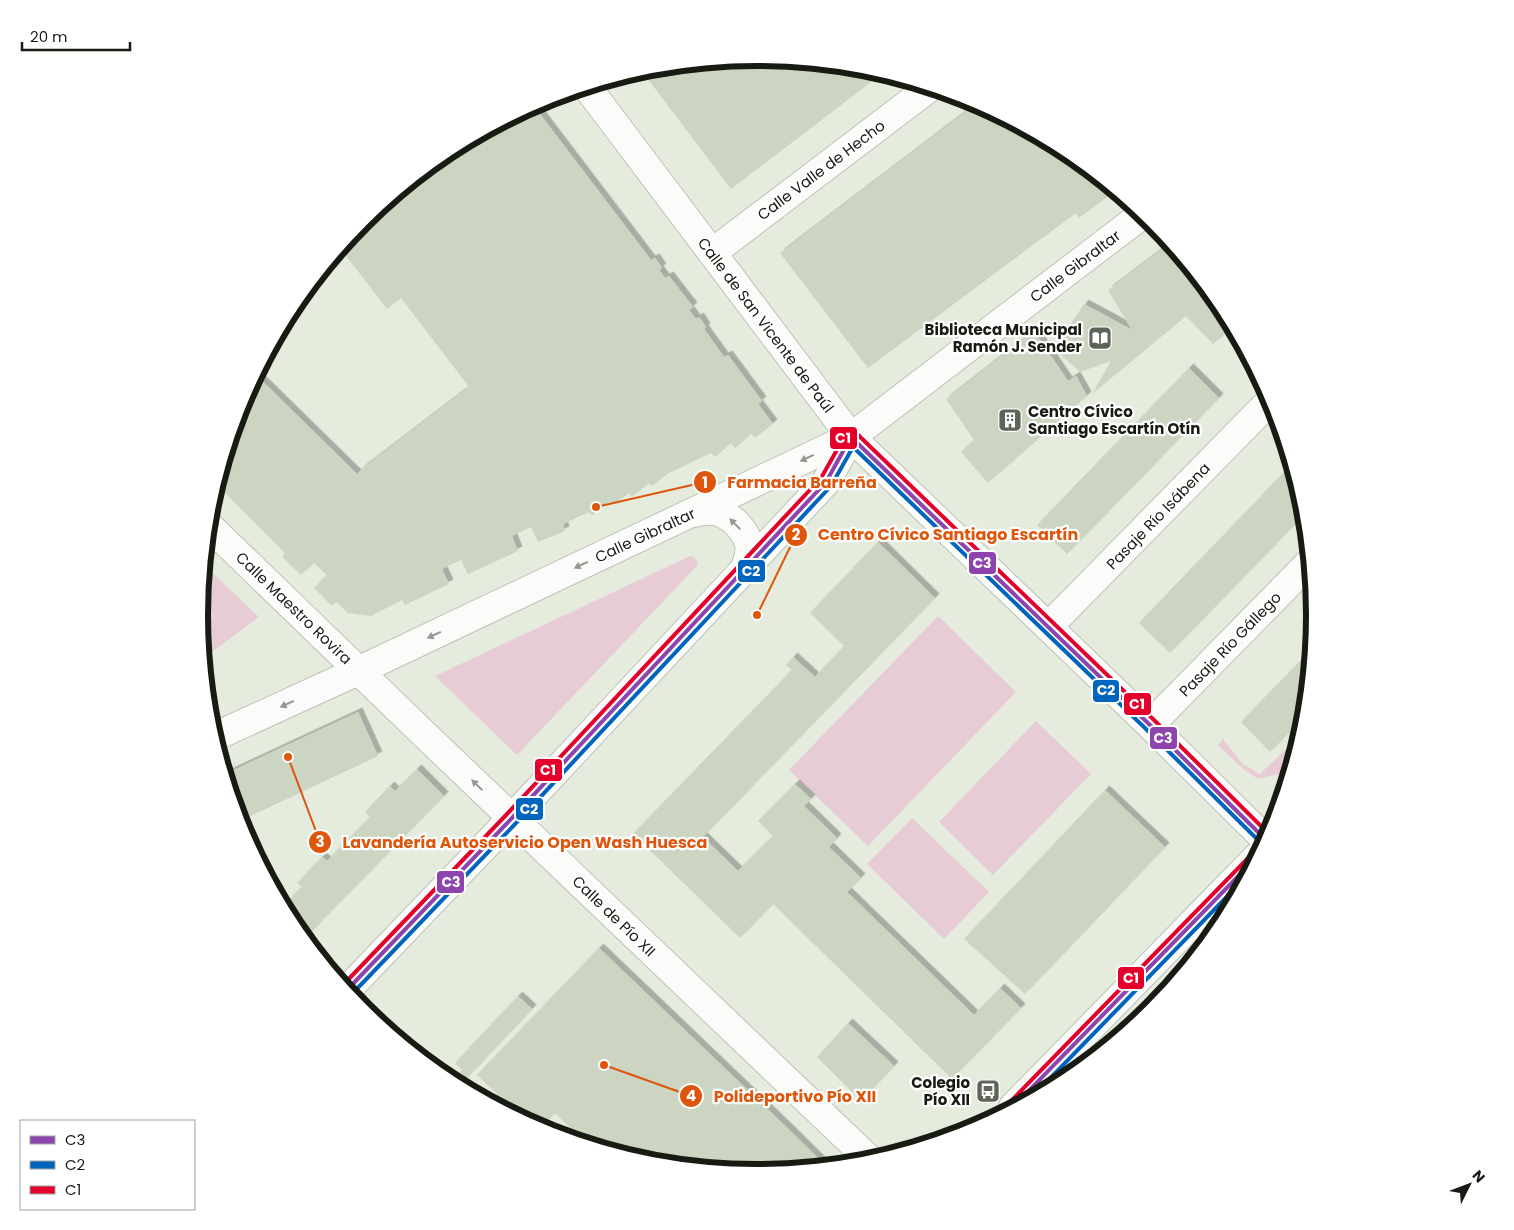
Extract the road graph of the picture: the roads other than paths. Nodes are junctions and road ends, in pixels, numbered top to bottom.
1 (591, 92) edge
2 (923, 92) edge
3 (1137, 219) edge
4 (712, 253) junction
5 (1265, 406) edge
6 (851, 437) junction
7 (688, 514) junction
8 (215, 532) edge
9 (745, 568) junction
10 (1304, 568) edge
11 (1048, 627) junction
12 (358, 671) junction
13 (1150, 725) junction
14 (222, 734) edge
15 (512, 818) junction
16 (1260, 834) edge
17 (1238, 878) edge
18 (352, 985) edge
19 (1085, 1049) edge
20 (1044, 1082) edge
21 (863, 1153) edge

1 - 4 street, Calle de San Vicente de Paúl
2 - 4 street, Calle Valle de Hecho
3 - 6 street, Calle Gibraltar
4 - 6 street, Calle de San Vicente de Paúl
5 - 11 street, Pasaje Río Isábena
6 -> 7 street, Calle Gibraltar
6 - 9 street
6 - 11 street, Calle de San Vicente de Paúl
9 -> 7 street
7 -> 12 street, Calle Gibraltar
8 - 12 street, Calle Maestro Rovira
9 - 15 street
10 - 13 street, Pasaje Río Gállego
11 - 13 street, Calle de San Vicente de Paúl
12 -> 14 street, Calle Gibraltar
15 -> 12 street, Calle de Pío XII
13 - 16 street, Calle de San Vicente de Paúl
15 - 18 street
15 - 21 street, Calle de Pío XII
17 - 19 street
19 - 20 street

